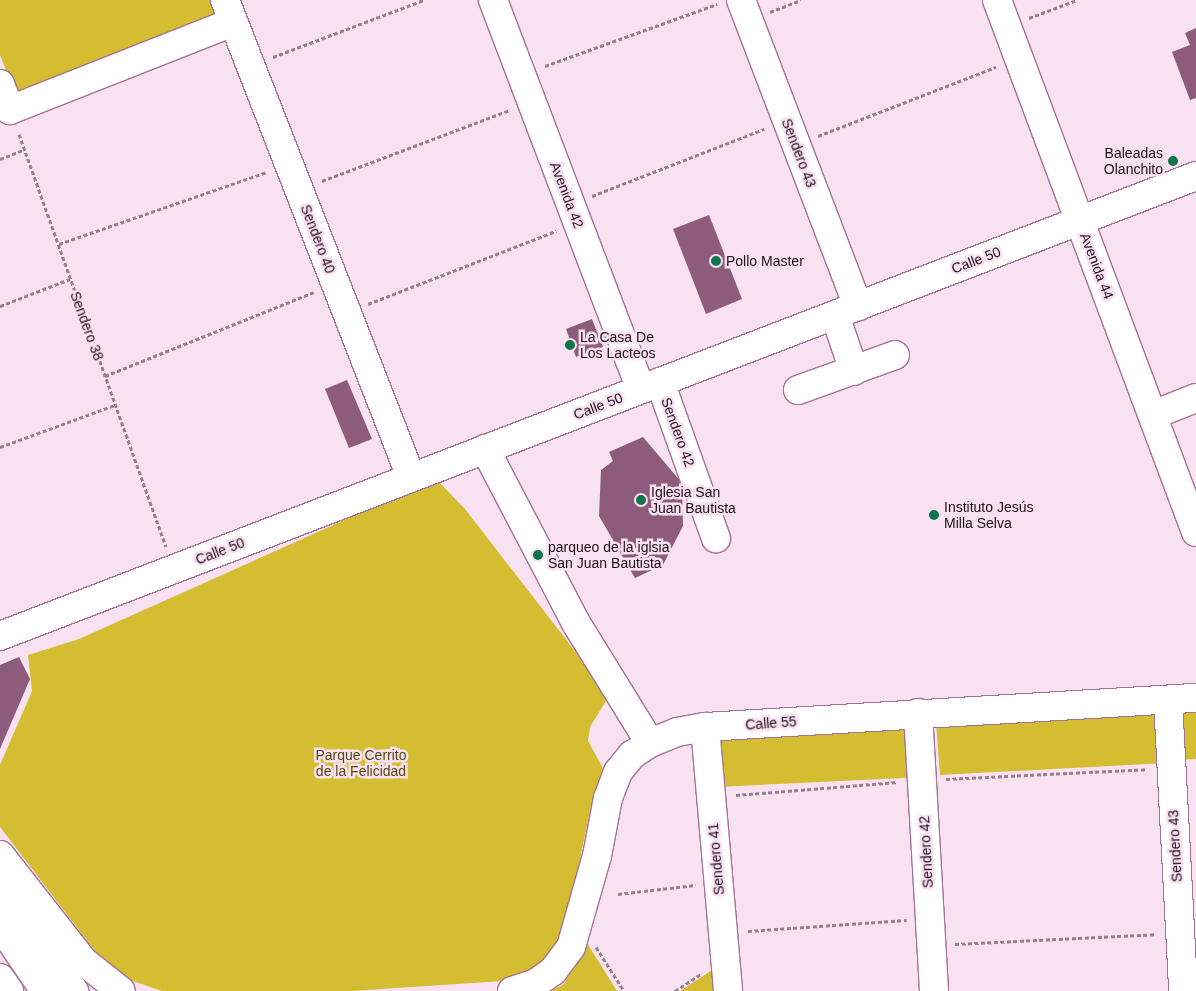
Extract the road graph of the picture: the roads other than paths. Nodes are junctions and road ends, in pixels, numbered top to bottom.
1 (493, 0) edge
2 (998, 0) edge
3 (745, 10) edge
4 (229, 11) edge
5 (0, 84) edge
6 (1196, 176) edge
7 (1080, 220) junction
8 (846, 310) junction
9 (895, 355) dead end
10 (854, 371) junction
11 (650, 386) junction
12 (798, 390) dead end
13 (1196, 398) edge
14 (1153, 415) junction
15 (485, 449) junction
16 (411, 477) junction
17 (1196, 532) edge
18 (716, 538) dead end
19 (0, 636) edge
20 (1196, 698) edge
21 (1168, 700) junction
22 (918, 713) junction
23 (705, 727) junction
24 (650, 743) junction
25 (0, 855) edge
26 (0, 892) edge
27 (0, 925) edge
28 (0, 942) edge
29 (0, 978) edge
30 (9, 991) edge
31 (35, 991) edge
32 (45, 991) edge
33 (74, 991) edge
34 (121, 991) edge
35 (512, 991) edge
36 (728, 991) edge
37 (934, 991) edge
38 (1182, 991) edge

1 - 11 street, Avenida 42
2 - 7 street, Avenida 44
3 - 8 street, Sendero 43
4 - 5 street
4 - 16 street, Sendero 40
6 - 7 street, Calle 50
7 - 8 street, Calle 50
7 - 14 street, Avenida 44
8 - 10 street, Sendero 43
8 - 11 street, Calle 50
9 - 10 street
10 - 12 street
11 - 15 street, Calle 50
11 - 18 street, Sendero 42
13 - 14 street
14 - 17 street, Avenida 44
15 - 16 street, Calle 50
15 - 24 street
16 - 19 street, Calle 50
20 - 21 street, Calle 55
21 - 22 street, Calle 55
21 - 38 street, Sendero 43
22 - 23 street, Calle 55
22 - 37 street, Sendero 42
23 - 24 street, Calle 55
23 - 36 street, Sendero 41
24 - 35 street, Calle 55
25 - 34 street
26 - 33 street
27 - 32 street
28 - 31 street
29 - 30 street

